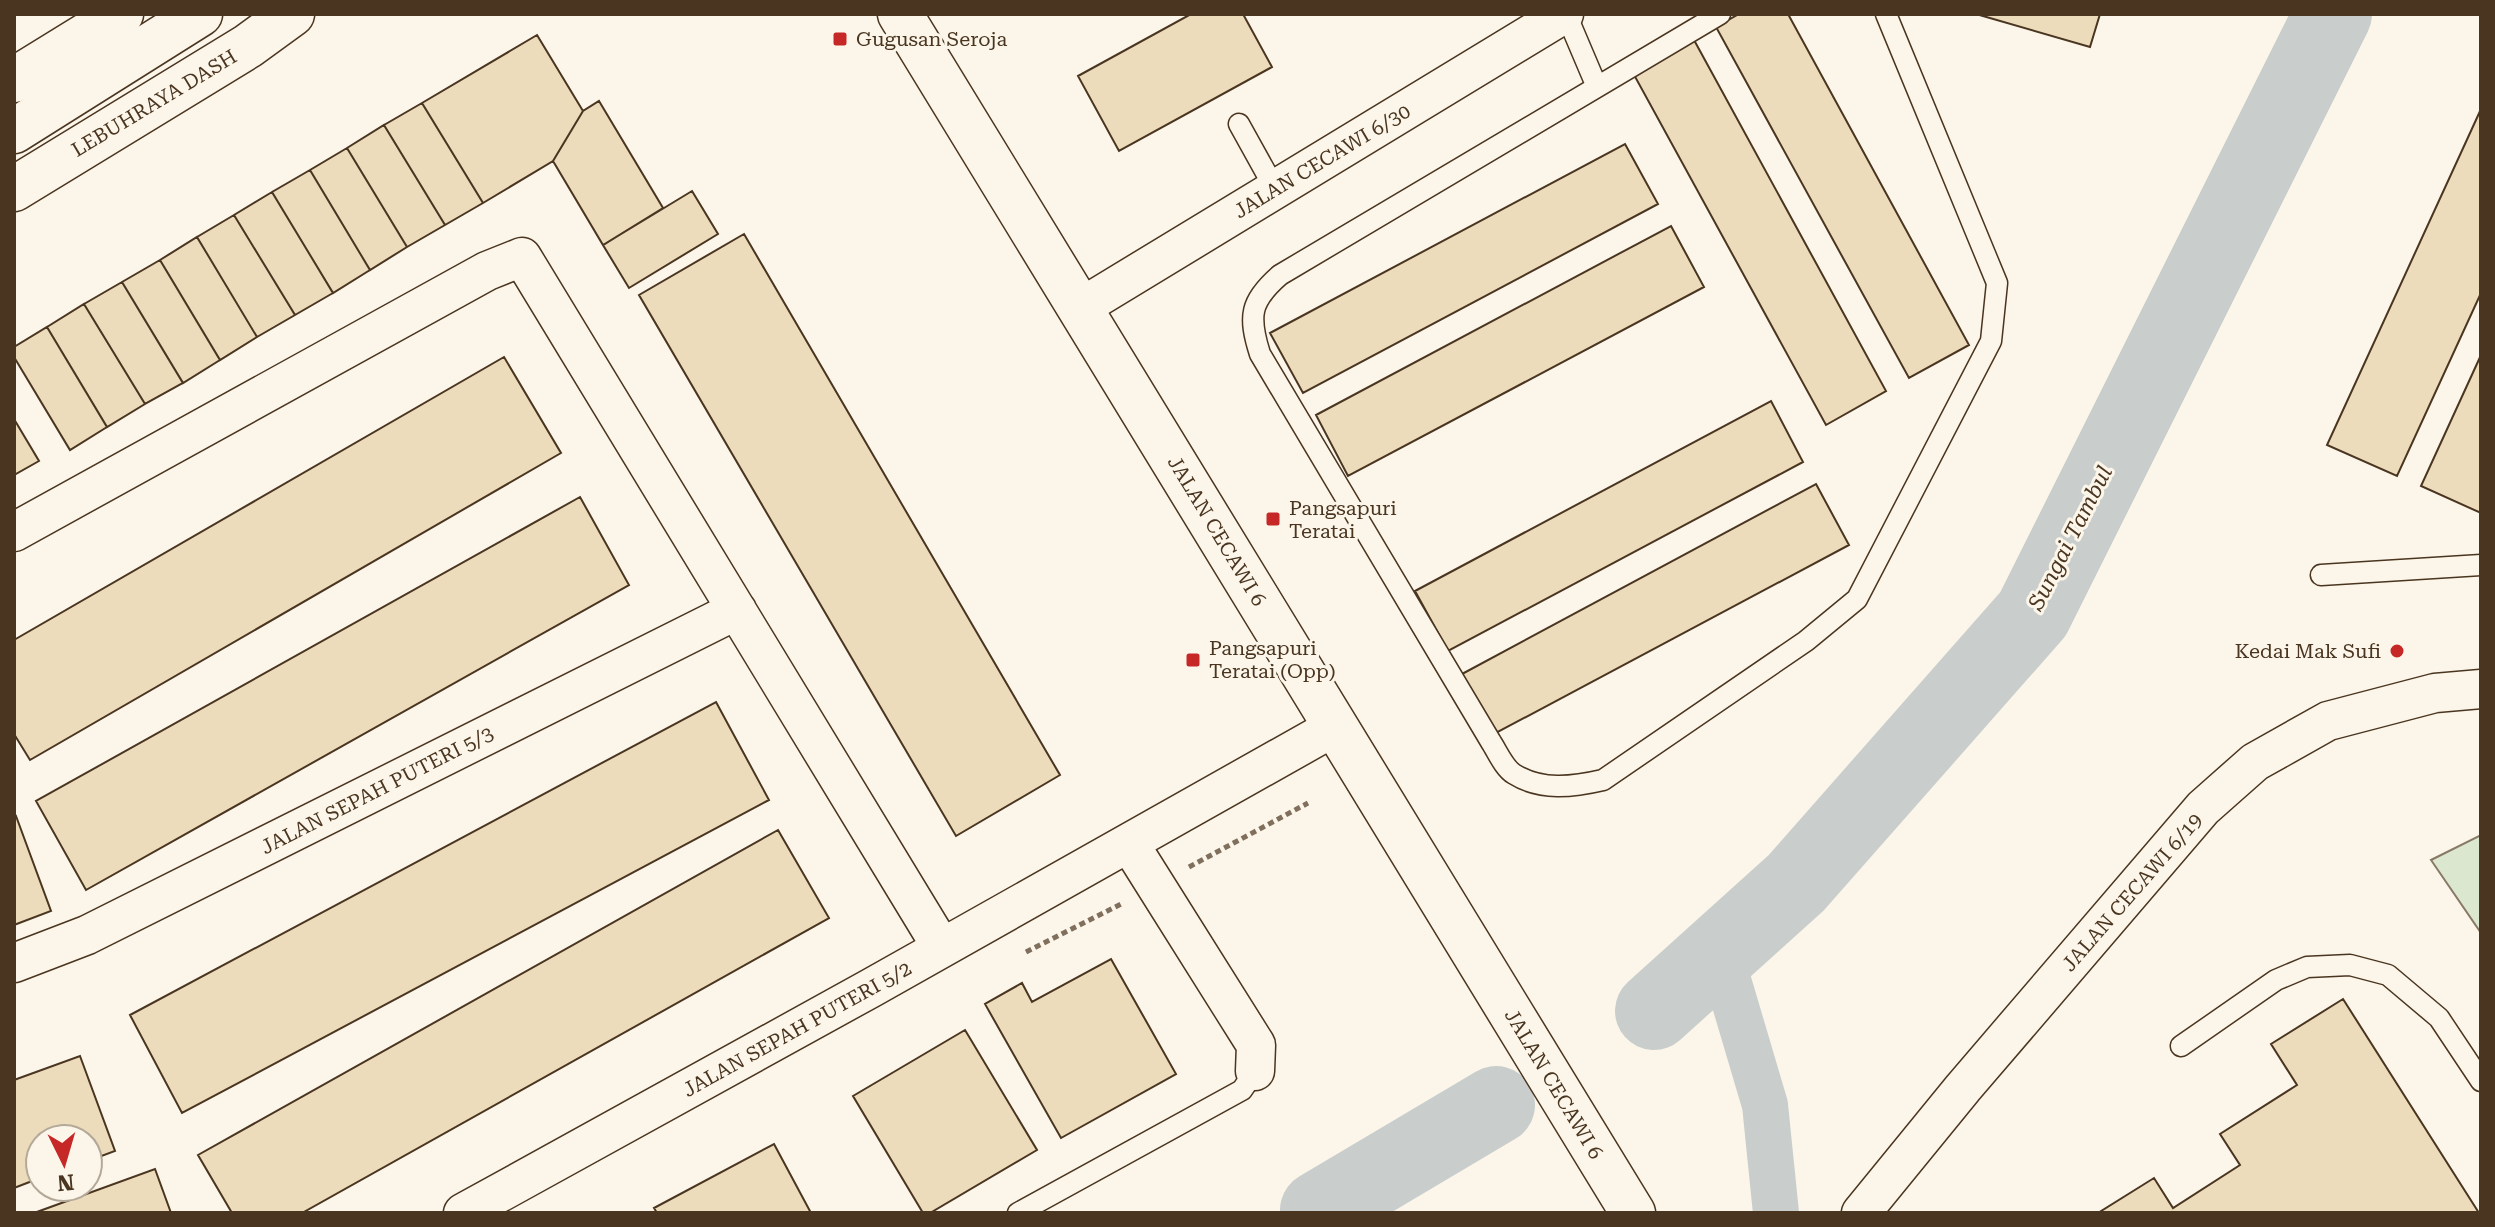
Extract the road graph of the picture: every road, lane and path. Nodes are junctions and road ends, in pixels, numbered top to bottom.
1 (121, 14) edge
2 (200, 14) edge
3 (292, 14) edge
4 (900, 14) edge
5 (1565, 14) edge
6 (1720, 14) edge
7 (1886, 14) edge
8 (14, 80) edge
9 (1597, 87) junction
10 (1239, 124) dead end
11 (14, 131) edge
12 (14, 189) edge
13 (1275, 189) junction
14 (1080, 308) junction
15 (14, 532) edge
16 (2481, 565) edge
17 (2321, 575) dead end
18 (737, 610) junction
19 (2481, 689) edge
20 (1336, 726) junction
21 (1129, 843) junction
22 (942, 948) junction
23 (14, 963) edge
24 (2181, 1046) dead end
25 (1255, 1071) joint
26 (2481, 1081) edge
27 (463, 1213) edge
28 (1018, 1213) edge
29 (1633, 1213) edge
30 (1861, 1213) edge

1 - 8 main road
2 - 11 main road
3 - 12 main road, LEBUHRAYA DASH
4 - 14 main road, JALAN CECAWI 6
5 - 9 lane
5 - 13 street, JALAN CECAWI 6/30
6 - 9 lane
7 - 9 lane
10 - 13 lane
13 - 14 street, JALAN CECAWI 6/30
14 - 20 main road, JALAN CECAWI 6
15 - 18 street
16 - 17 lane
18 - 22 street
18 - 23 street, JALAN SEPAH PUTERI 5/3
19 - 30 street, JALAN CECAWI 6/19
20 - 21 street, JALAN SEPAH PUTERI 5/2
20 - 29 main road, JALAN CECAWI 6
21 - 22 street, JALAN SEPAH PUTERI 5/2
21 - 25 street
22 - 27 street, JALAN SEPAH PUTERI 5/2
24 - 26 lane
25 - 28 lane

